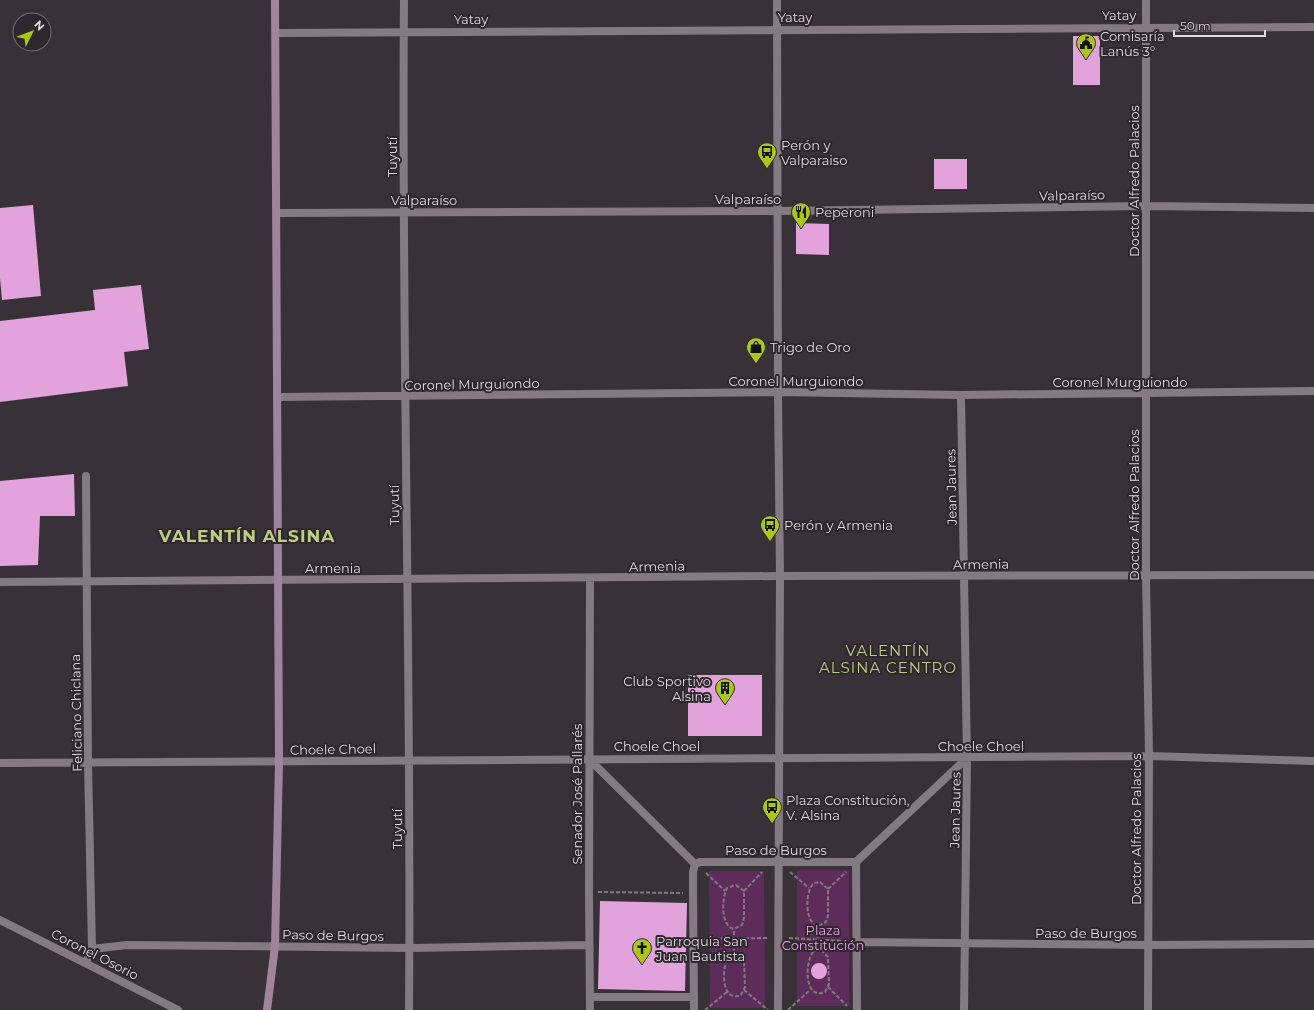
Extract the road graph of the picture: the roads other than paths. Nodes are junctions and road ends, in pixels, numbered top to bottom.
1 (275, 0) edge
2 (404, 0) edge
3 (777, 0) edge
4 (1146, 0) edge
5 (1147, 27) junction
6 (1314, 27) edge
7 (777, 29) junction
8 (403, 31) junction
9 (276, 33) junction
10 (1146, 206) junction
11 (1314, 208) edge
12 (778, 211) junction
13 (404, 212) junction
14 (277, 213) junction
15 (1314, 391) edge
16 (778, 392) junction
17 (1146, 394) junction
18 (961, 395) junction
19 (404, 396) junction
20 (277, 397) junction
21 (86, 476) dead end
22 (1146, 574) junction
23 (1314, 575) edge
24 (780, 576) junction
25 (965, 576) junction
26 (590, 579) junction
27 (279, 580) junction
28 (407, 580) junction
29 (0, 582) edge
30 (86, 582) junction
31 (1149, 756) junction
32 (779, 757) junction
33 (967, 758) junction
34 (589, 759) junction
35 (409, 761) junction
36 (1314, 761) edge
37 (279, 762) junction
38 (0, 763) edge
39 (88, 763) junction
40 (775, 862) junction
41 (856, 862) junction
42 (695, 864) junction
43 (0, 920) edge
44 (857, 942) junction
45 (965, 944) junction
46 (1314, 944) edge
47 (589, 945) junction
48 (1148, 945) junction
49 (275, 946) junction
50 (410, 948) junction
51 (92, 949) junction
52 (86, 962) junction
53 (590, 997) junction
54 (694, 997) junction
55 (178, 1010) edge
56 (267, 1010) edge
57 (409, 1010) edge
58 (590, 1010) edge
59 (694, 1010) edge
60 (778, 1010) edge
61 (857, 1010) edge
62 (964, 1010) edge
63 (1148, 1010) edge

1 - 9 main road
2 - 8 street, Tuyutí
3 - 7 street
4 - 5 street, Doctor Alfredo Palacios
5 - 6 street, Yatay
5 - 7 street, Yatay
5 - 10 street, Doctor Alfredo Palacios
7 - 8 street, Yatay
7 - 12 street
8 - 9 street, Yatay
8 - 13 street, Tuyutí
9 - 14 main road
10 - 11 street, Valparaíso
10 - 12 street, Valparaíso
10 - 17 street, Doctor Alfredo Palacios
12 - 13 street, Valparaíso
12 - 16 street
13 - 14 street, Valparaíso
13 - 19 street, Tuyutí
14 - 20 main road
15 - 17 street, Coronel Murguiondo
16 - 18 street, Coronel Murguiondo
16 - 19 street, Coronel Murguiondo
16 - 24 street
17 - 18 street, Coronel Murguiondo
17 - 22 street, Doctor Alfredo Palacios
18 - 25 street, Jean Jaures
19 - 20 street, Coronel Murguiondo
19 - 28 street, Tuyutí
20 - 27 main road
21 - 30 street, Feliciano Chiclana
22 - 23 street, Armenia
22 - 25 street, Armenia
22 - 31 street, Doctor Alfredo Palacios
24 - 25 street, Armenia
24 - 26 street, Armenia
24 - 32 street
25 - 33 street, Jean Jaures
26 - 28 street, Armenia
26 - 34 street, Senador José Pallarés
27 - 28 street, Armenia
27 - 30 street, Armenia
27 - 37 main road
28 - 35 street, Tuyutí
29 - 30 street, Armenia
30 - 39 street, Feliciano Chiclana
31 - 33 street, Choele Choel
31 - 36 street, Choele Choel
31 - 48 street, Doctor Alfredo Palacios
32 - 33 street, Choele Choel
32 - 34 street, Choele Choel
32 - 40 street
33 - 41 street
33 - 45 street, Jean Jaures
34 - 35 street, Choele Choel
34 - 42 street
34 - 47 street, Senador José Pallarés
35 - 37 street, Choele Choel
35 - 50 street, Tuyutí
37 - 39 street, Choele Choel
37 - 49 main road
38 - 39 street, Choele Choel
39 - 51 street, Feliciano Chiclana
40 - 41 street, Paso de Burgos
40 - 42 street, Paso de Burgos
40 - 60 street
41 - 44 street
42 - 54 street
43 - 52 street, Coronel Osorio
44 - 45 street, Paso de Burgos
44 - 61 street
45 - 48 street, Paso de Burgos
45 - 62 street, Jean Jaures
46 - 48 street, Paso de Burgos
47 - 50 street, Paso de Burgos
47 - 53 street, Senador José Pallarés
48 - 63 street, Doctor Alfredo Palacios
49 - 50 street, Paso de Burgos
49 - 51 street, Paso de Burgos
49 - 56 main road
50 - 57 street, Tuyutí
51 - 52 street
52 - 55 street, Coronel Osorio
53 - 54 street
53 - 58 street, Senador José Pallarés
54 - 59 street

